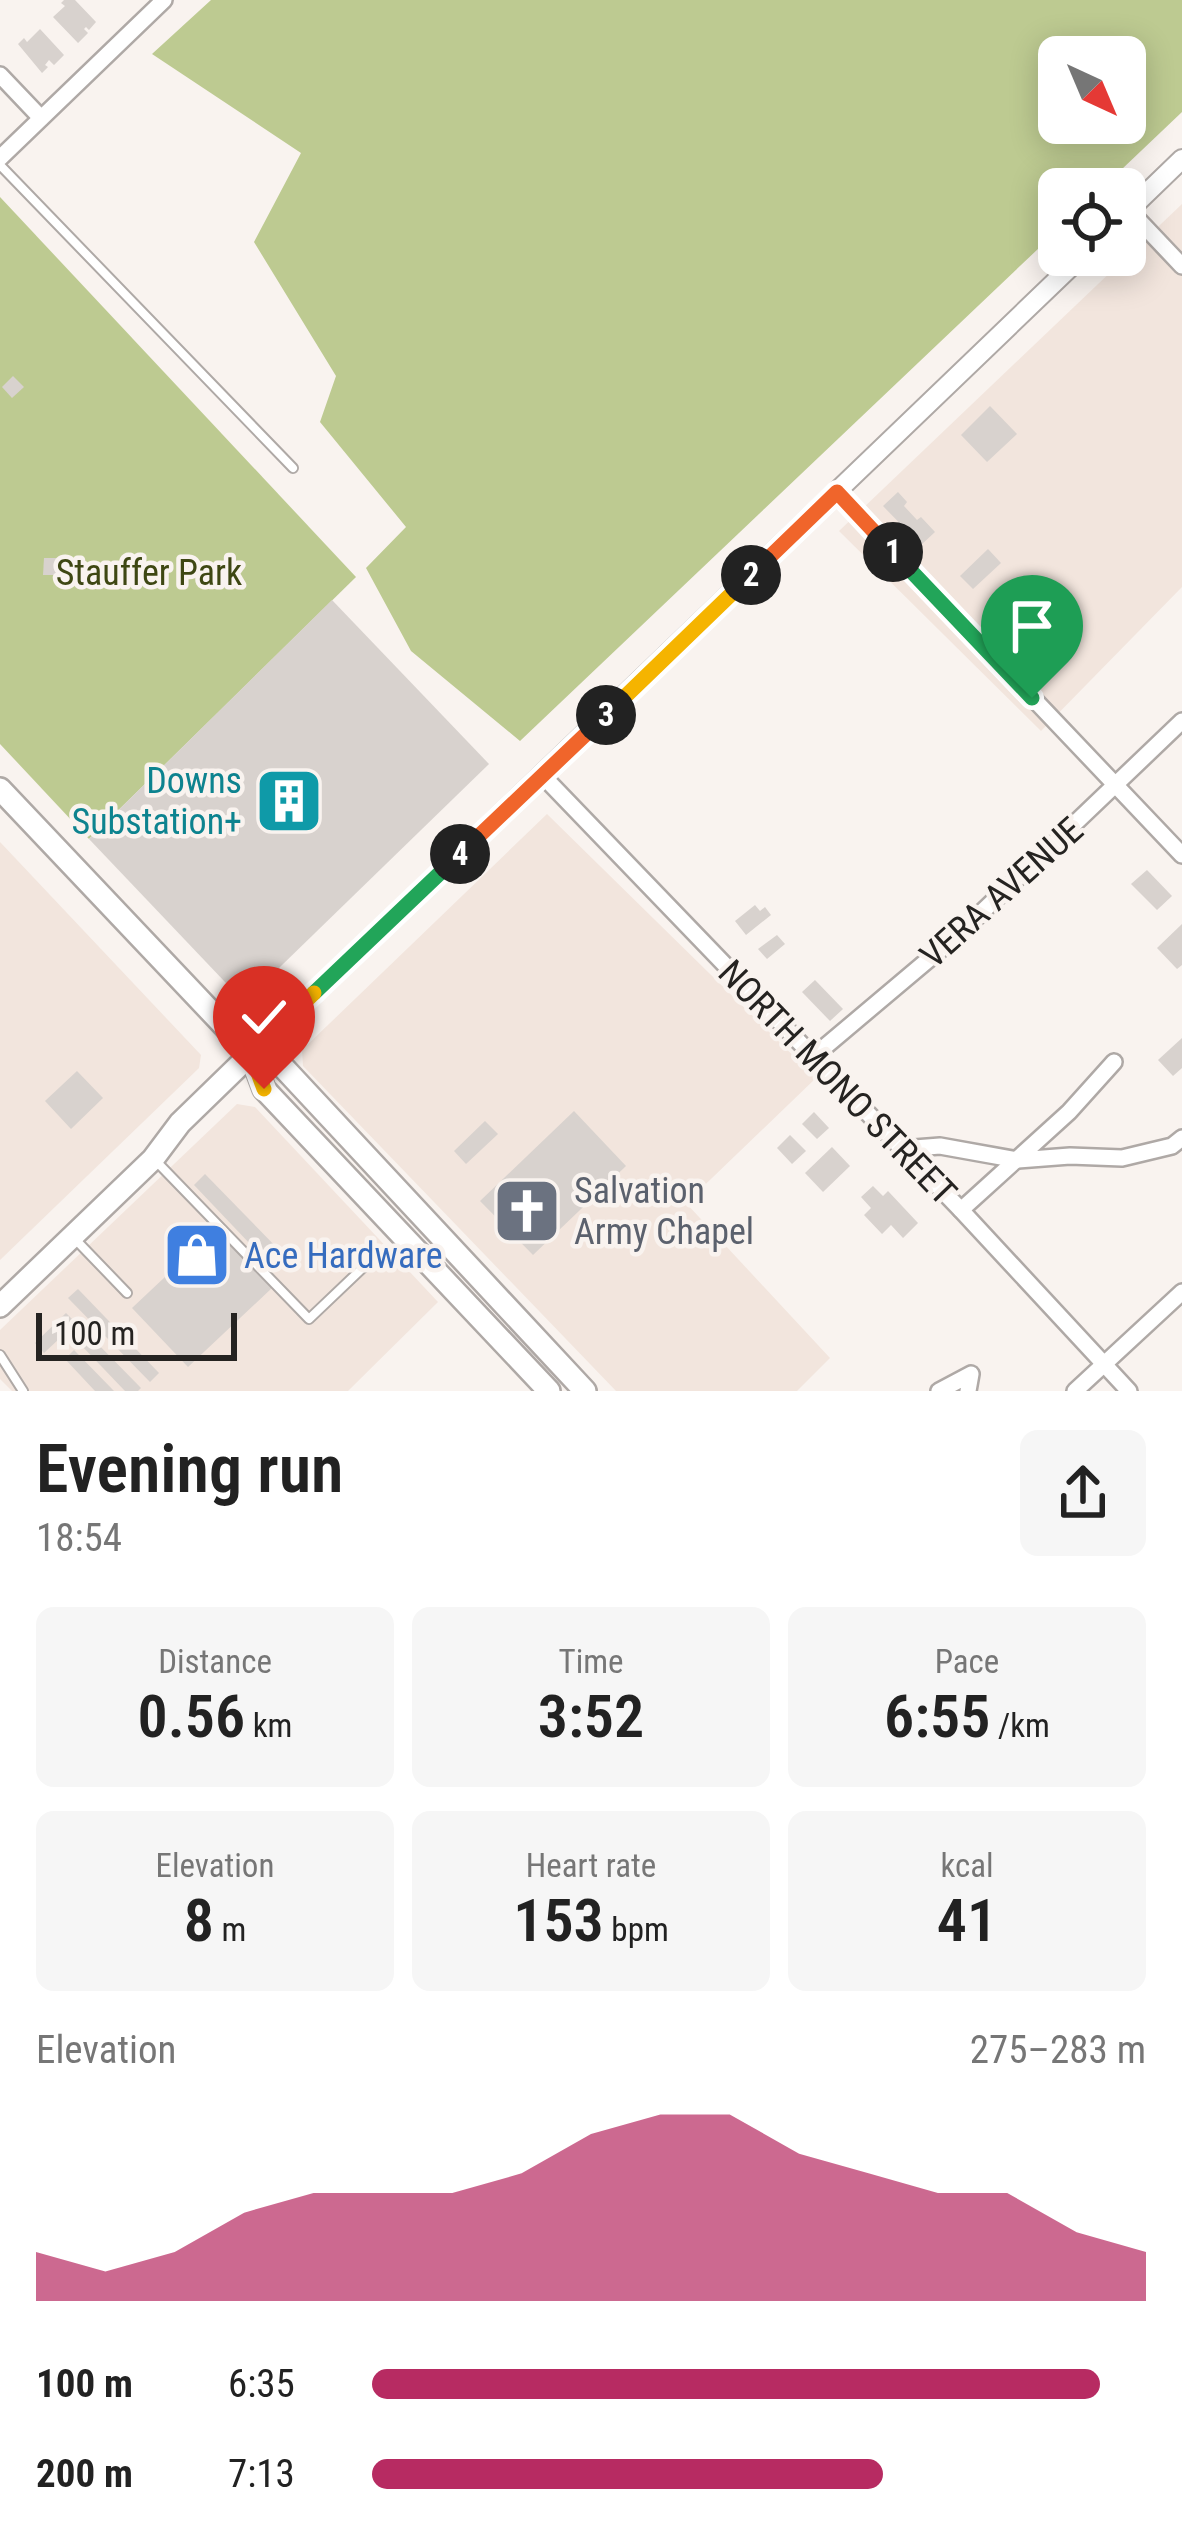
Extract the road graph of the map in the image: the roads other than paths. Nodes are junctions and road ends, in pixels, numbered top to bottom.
1 (164, 0) edge
2 (0, 75) edge
3 (41, 118) junction
4 (1182, 159) edge
5 (0, 161) edge
6 (1146, 194) edge
7 (1146, 231) edge
8 (1182, 266) edge
9 (1061, 276) edge
10 (293, 468) dead end
11 (837, 492) junction
12 (1182, 722) edge
13 (543, 776) junction
14 (1117, 786) junction
15 (0, 789) edge
16 (1182, 855) edge
17 (251, 1054) junction
18 (814, 1056) junction
19 (1114, 1062) dead end
20 (1182, 1138) edge
21 (902, 1149) junction
22 (154, 1159) junction
23 (1018, 1160) junction
24 (961, 1210) junction
25 (73, 1237) junction
26 (372, 1258) dead end
27 (1182, 1292) edge
28 (127, 1293) dead end
29 (0, 1306) edge
30 (0, 1354) edge
31 (1103, 1364) junction
32 (23, 1391) edge
33 (549, 1391) edge
34 (585, 1391) edge
35 (939, 1391) edge
36 (968, 1391) edge
37 (1075, 1391) edge
38 (1129, 1391) edge

1 - 3 street
2 - 3 street
3 - 5 street
4 - 6 street
5 - 10 lane
7 - 8 street
9 - 11 street
11 - 13 street
11 - 14 street
12 - 14 street, VERA AVENUE
13 - 17 street
13 - 18 street, NORTH MONO STREET
14 - 16 street
14 - 18 street, VERA AVENUE
15 - 17 main road
17 - 22 main road
17 - 33 main road
17 - 34 main road
18 - 21 street, NORTH MONO STREET
19 - 23 street
20 - 23 street
21 - 23 street
21 - 24 street, NORTH MONO STREET
22 - 25 main road
22 - 26 lane
23 - 24 street
24 - 31 street, NORTH MONO STREET
25 - 28 lane
25 - 29 main road
27 - 31 street
30 - 32 lane
31 - 37 street
31 - 38 street, NORTH MONO STREET
35 - 36 street

